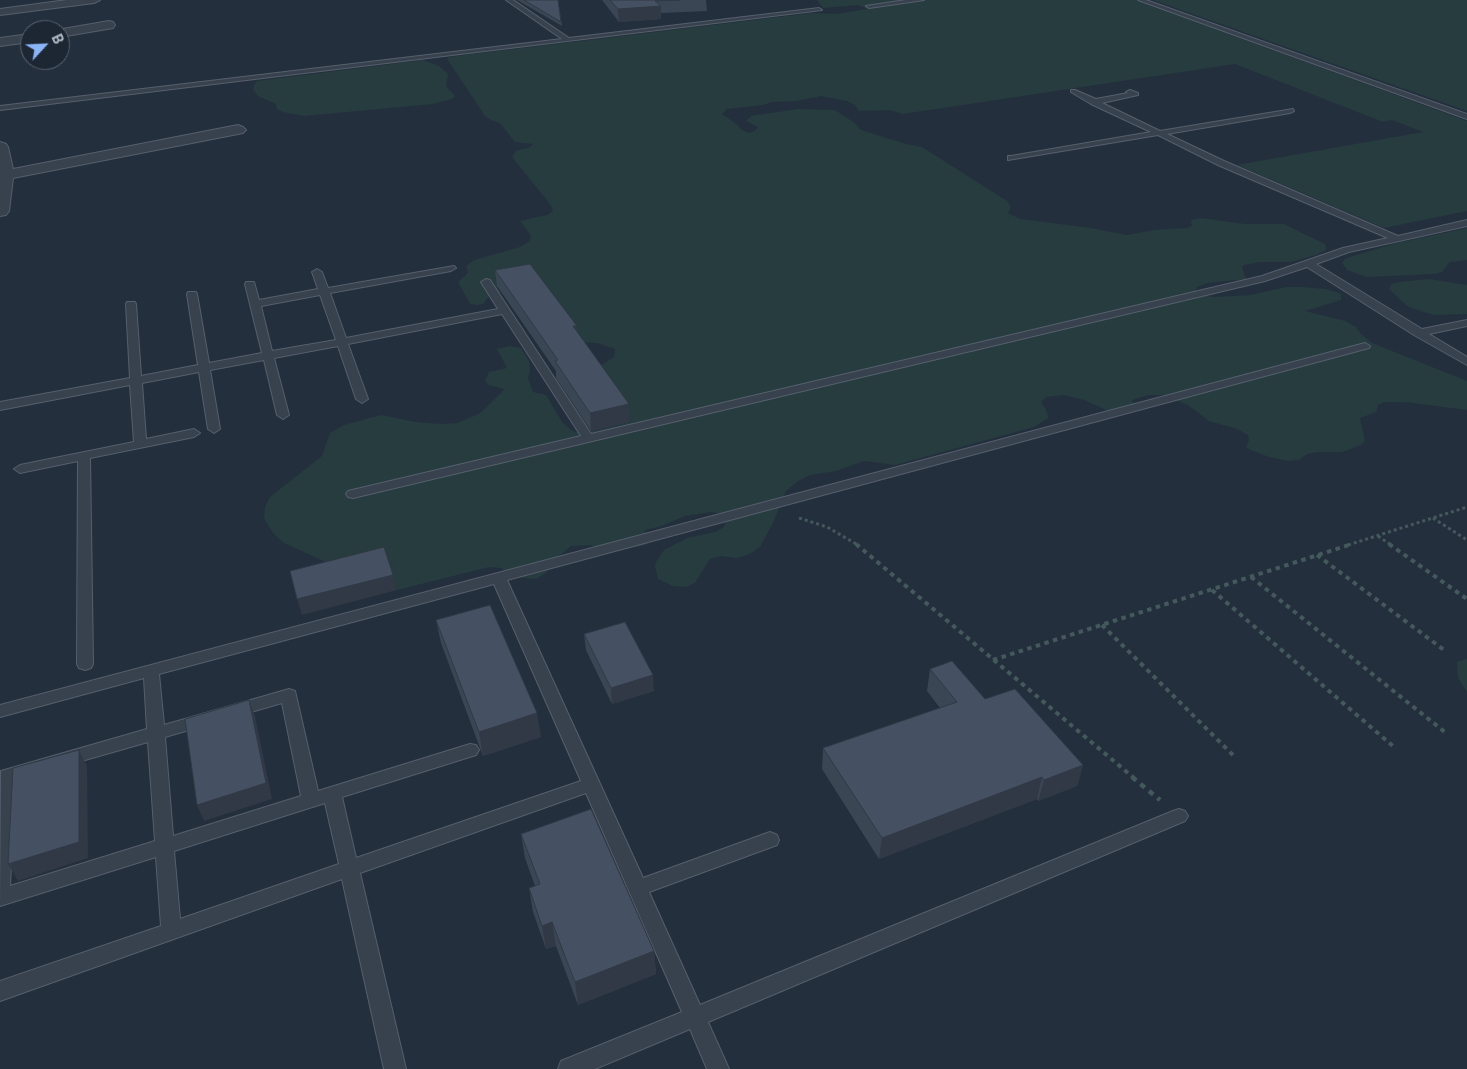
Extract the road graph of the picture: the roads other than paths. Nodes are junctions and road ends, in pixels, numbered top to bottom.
1 (94, 0) edge
2 (509, 0) edge
3 (921, 0) edge
4 (1141, 0) edge
5 (869, 6) dead end
6 (819, 10) dead end
7 (0, 12) edge
8 (109, 26) dead end
9 (70, 32) edge
10 (20, 39) edge
11 (568, 40) junction
12 (0, 42) edge
13 (1072, 91) dead end
14 (1130, 92) dead end
15 (1094, 102) junction
16 (0, 108) edge
17 (1290, 111) dead end
18 (1467, 117) edge
19 (238, 130) dead end
20 (1159, 133) junction
21 (0, 147) edge
22 (1011, 158) dead end
23 (3, 175) edge
24 (0, 211) edge
25 (1467, 223) edge
26 (1396, 238) junction
27 (1308, 263) junction
28 (451, 268) dead end
29 (317, 272) dead end
30 (486, 282) dead end
31 (250, 284) dead end
32 (324, 292) junction
33 (192, 294) dead end
34 (131, 304) dead end
35 (255, 304) junction
36 (504, 311) junction
37 (1467, 324) edge
38 (1418, 333) junction
39 (341, 341) junction
40 (1365, 346) dead end
41 (268, 355) junction
42 (1467, 362) edge
43 (204, 367) junction
44 (136, 380) junction
45 (362, 399) dead end
46 (0, 406) edge
47 (283, 415) dead end
48 (214, 429) dead end
49 (194, 433) dead end
50 (588, 438) junction
51 (140, 444) junction
52 (84, 456) junction
53 (20, 469) dead end
54 (353, 494) dead end
55 (499, 578) junction
56 (85, 664) dead end
57 (151, 670) junction
58 (0, 711) edge
59 (156, 733) junction
60 (470, 750) dead end
61 (591, 784) junction
62 (332, 793) junction
63 (311, 800) junction
64 (1179, 816) road end
65 (770, 840) dead end
66 (164, 846) junction
67 (349, 868) junction
68 (638, 888) junction
69 (171, 931) junction
70 (0, 991) edge
71 (695, 1017) junction
72 (396, 1069) edge
73 (569, 1069) edge
74 (718, 1069) edge

1 - 7 street
2 - 11 lane
3 - 5 lane
4 - 18 lane
6 - 11 lane
8 - 9 street
10 - 12 street
11 - 16 lane
13 - 15 lane
14 - 15 lane
15 - 20 lane
17 - 20 lane
19 - 23 street
20 - 22 lane
20 - 26 lane
21 - 23 street
23 - 24 street
25 - 26 lane
26 - 27 lane
27 - 38 lane
27 - 50 lane
28 - 32 lane
29 - 32 lane
30 - 36 lane
31 - 35 lane
32 - 35 lane
32 - 39 lane
33 - 43 lane
34 - 44 lane
35 - 41 lane
36 - 39 lane
36 - 50 lane
37 - 38 lane
38 - 42 lane
39 - 41 lane
39 - 45 lane
40 - 55 lane
41 - 43 lane
41 - 47 lane
43 - 44 lane
43 - 48 lane
44 - 46 lane
44 - 51 lane
49 - 51 lane
50 - 54 lane
51 - 52 lane
52 - 53 lane
52 - 56 lane
55 - 57 lane
55 - 61 lane
57 - 58 lane
57 - 59 lane
59 - 63 lane
59 - 66 lane
59 - 66 lane
60 - 62 lane
61 - 67 lane
61 - 68 lane
62 - 63 lane
62 - 67 lane
63 - 66 lane
64 - 71 lane
65 - 68 lane
66 - 69 lane
67 - 69 lane
67 - 72 lane
68 - 71 lane
69 - 70 lane
71 - 73 lane
71 - 74 lane

